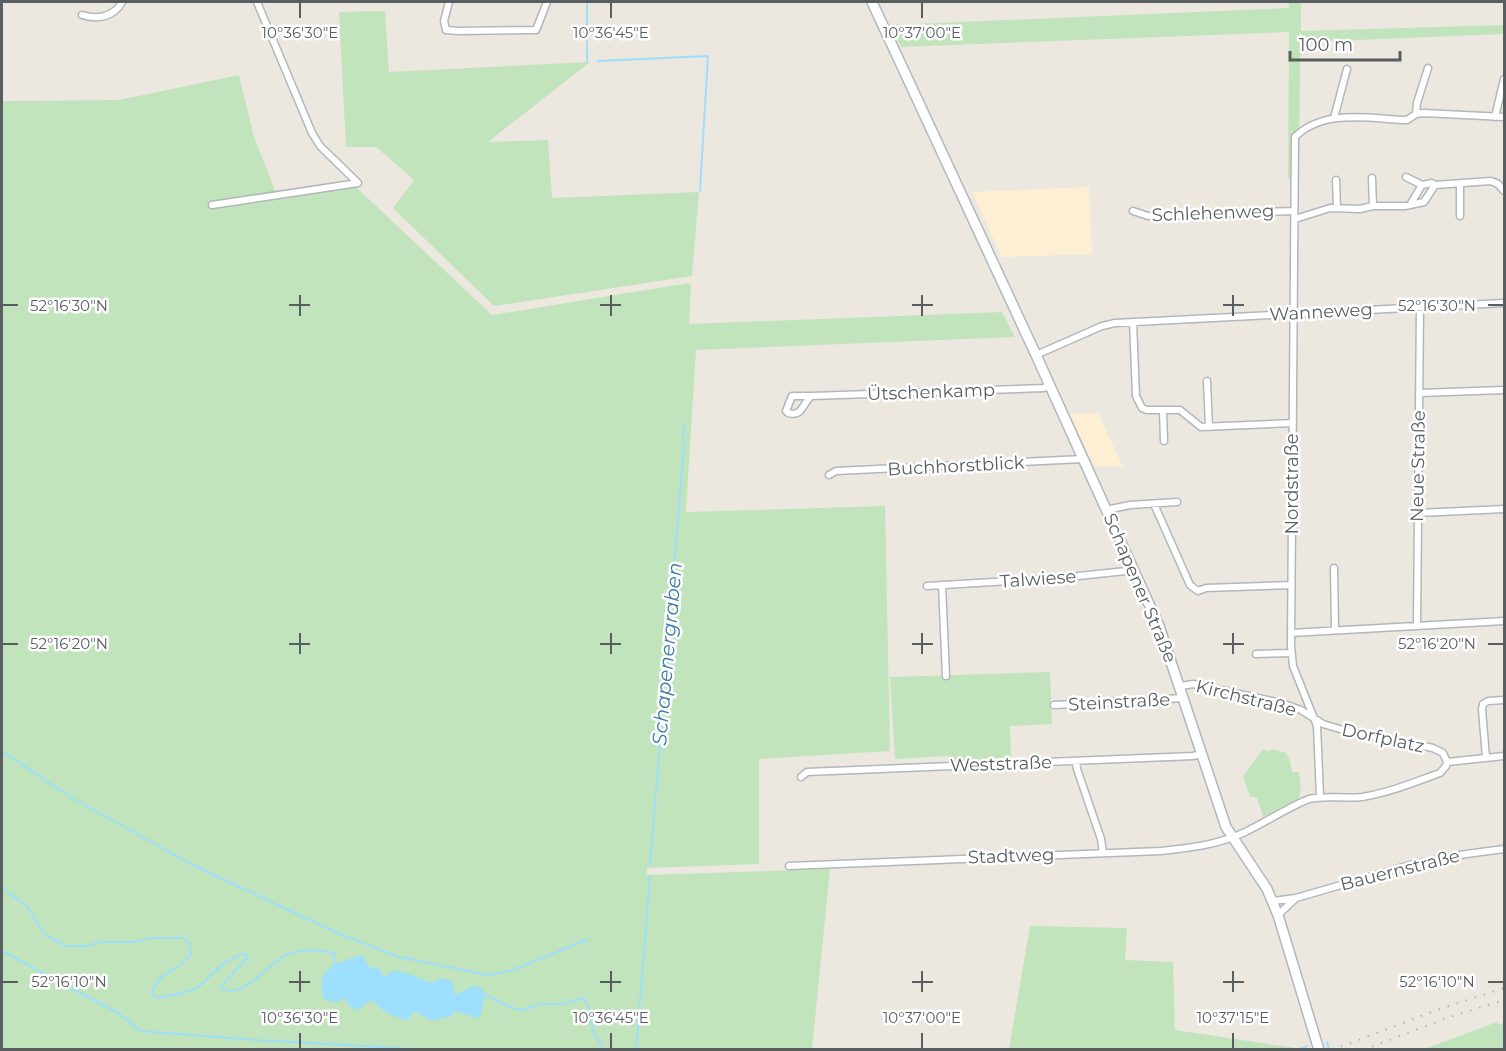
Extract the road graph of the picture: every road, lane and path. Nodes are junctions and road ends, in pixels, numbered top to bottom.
1 (122, 2) edge
2 (257, 2) edge
3 (448, 2) edge
4 (547, 2) edge
5 (872, 2) edge
6 (82, 15) dead end
7 (1428, 68) dead end
8 (1347, 69) dead end
9 (1504, 79) edge
10 (1502, 96) edge
11 (1416, 114) junction
12 (1495, 117) junction
13 (1504, 117) edge
14 (1334, 118) junction
15 (1406, 177) dead end
16 (1372, 178) dead end
17 (1336, 180) dead end
18 (1460, 184) junction
19 (1422, 185) junction
20 (1436, 185) junction
21 (1504, 191) edge
22 (212, 205) dead end
23 (1410, 205) junction
24 (1373, 206) junction
25 (1337, 208) junction
26 (1133, 211) dead end
27 (1294, 211) junction
28 (1460, 216) dead end
29 (1295, 219) junction
30 (1504, 303) edge
31 (1420, 307) junction
32 (1293, 314) junction
33 (1133, 322) junction
34 (1036, 355) junction
35 (1207, 381) dead end
36 (1050, 384) junction
37 (1504, 390) edge
38 (1419, 393) junction
39 (811, 396) dead end
40 (1163, 410) junction
41 (1293, 423) junction
42 (1209, 427) junction
43 (1164, 441) dead end
44 (1083, 459) junction
45 (830, 475) dead end
46 (1177, 502) dead end
47 (1154, 504) junction
48 (1504, 509) edge
49 (1106, 510) junction
50 (1418, 513) junction
51 (1334, 568) dead end
52 (1134, 569) junction
53 (942, 585) junction
54 (1291, 585) junction
55 (927, 586) dead end
56 (1504, 621) edge
57 (1417, 625) junction
58 (1335, 629) junction
59 (1291, 633) junction
60 (1292, 653) junction
61 (1256, 654) dead end
62 (946, 676) dead end
63 (1181, 686) junction
64 (1184, 698) junction
65 (1504, 700) edge
66 (1054, 705) dead end
67 (1315, 719) junction
68 (1202, 754) junction
69 (1504, 756) edge
70 (1486, 758) junction
71 (1076, 761) junction
72 (1447, 762) junction
73 (801, 777) dead end
74 (1320, 796) junction
75 (1232, 837) junction
76 (1504, 849) edge
77 (1103, 853) junction
78 (789, 866) dead end
79 (1296, 898) junction
80 (1273, 902) junction
81 (1278, 915) junction
82 (1319, 1050) edge

1 - 6 street
2 - 22 street
3 - 4 street
5 - 34 street, Schapener Straße
7 - 11 street
8 - 14 street
9 - 10 street
10 - 12 street
11 - 12 street
11 - 14 street
12 - 13 street
14 - 27 street, Nordstraße
15 - 19 street
16 - 24 street
17 - 25 street
18 - 20 street
18 - 21 street
18 - 28 street
19 - 20 street
19 - 23 street
20 - 23 street
23 - 24 street
24 - 25 street
25 - 29 street
26 - 27 street, Schlehenweg
27 - 29 street, Nordstraße
29 - 32 street, Nordstraße
30 - 31 street, Wanneweg
31 - 32 street, Wanneweg
31 - 38 street, Neue Straße
32 - 33 street, Wanneweg
32 - 41 street, Nordstraße
33 - 34 street, Wanneweg
33 - 40 street
34 - 36 street, Schapener Straße
35 - 42 street
36 - 39 street, Ütschenkamp
36 - 44 street, Schapener Straße
37 - 38 street
38 - 50 street, Neue Straße
40 - 42 street
40 - 43 street
41 - 42 street
41 - 54 street, Nordstraße
44 - 45 street, Buchhorstblick
44 - 49 street, Schapener Straße
46 - 47 street
47 - 49 street
47 - 54 street
48 - 50 street
49 - 52 street, Schapener Straße
50 - 57 street, Neue Straße
51 - 58 street
52 - 53 street, Talwiese
52 - 63 street, Schapener Straße
53 - 55 street, Talwiese
53 - 62 street
54 - 59 street, Nordstraße
56 - 57 street
57 - 58 street
58 - 59 street
59 - 60 street, Nordstraße
60 - 61 street
60 - 67 street, Nordstraße
63 - 64 street, Schapener Straße
63 - 67 street, Kirchstraße
64 - 66 street, Steinstraße
64 - 68 street, Schapener Straße
65 - 70 street
67 - 72 street, Dorfplatz
67 - 74 street, Kirchstraße
68 - 71 street, Weststraße
68 - 75 street, Schapener Straße
69 - 70 street, Dorfplatz
70 - 72 street, Dorfplatz
71 - 73 street, Weststraße
71 - 77 street
72 - 74 street, Dorfplatz
74 - 75 street
75 - 77 street, Stadtweg
75 - 80 street, Schapener Straße
76 - 79 street, Bauernstraße
77 - 78 street, Stadtweg
79 - 80 street, Bauernstraße
79 - 81 street, Bauernstraße
80 - 81 street, Schapener Straße
81 - 82 street, Schapener Straße

